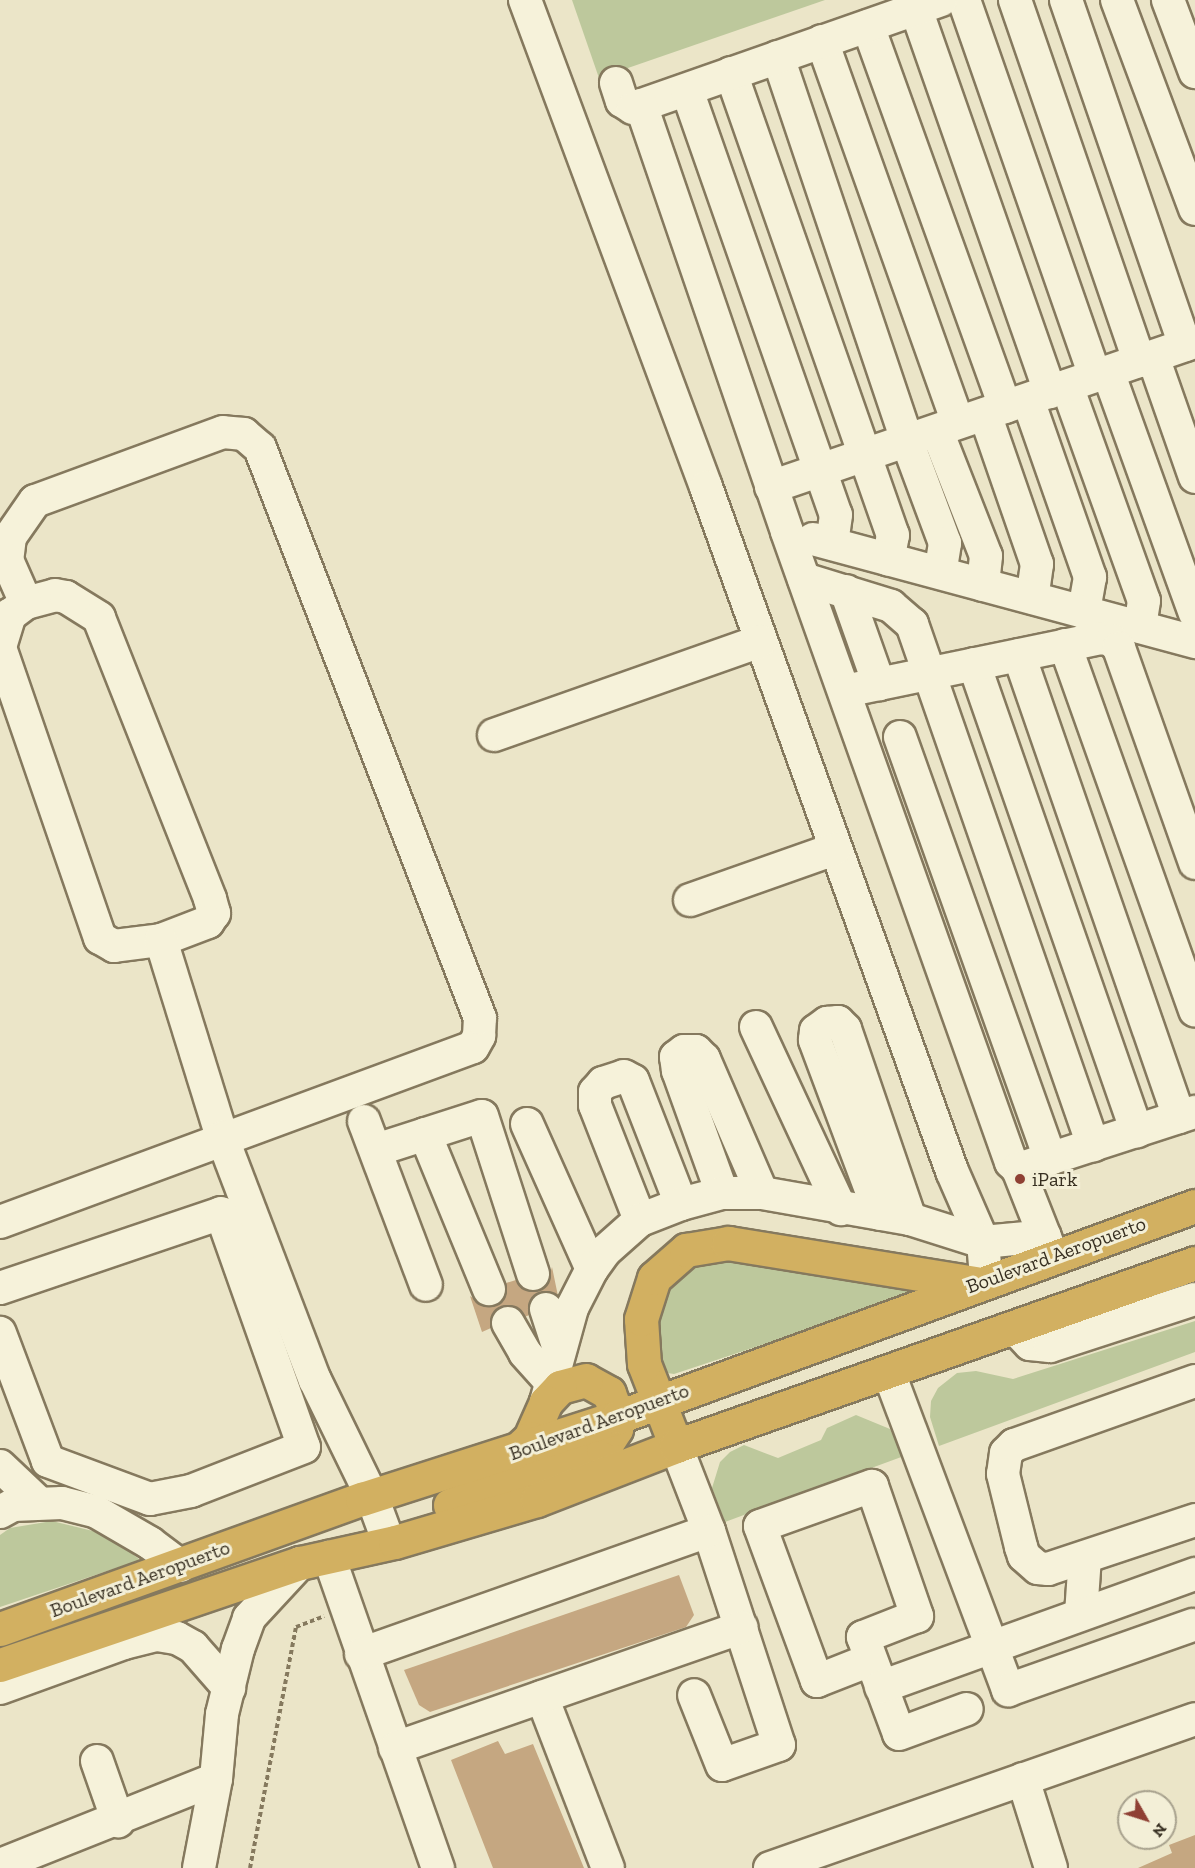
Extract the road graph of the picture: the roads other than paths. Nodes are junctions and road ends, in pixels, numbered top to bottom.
1 (525, 0) edge
2 (964, 0) edge
3 (1015, 0) edge
4 (1066, 0) edge
5 (1117, 0) edge
6 (1168, 0) edge
7 (929, 4) edge
8 (868, 26) junction
9 (822, 41) junction
10 (778, 57) junction
11 (1195, 72) edge
12 (731, 73) junction
13 (616, 83) dead end
14 (687, 90) junction
15 (641, 105) junction
16 (1195, 209) edge
17 (1190, 344) edge
18 (1146, 359) junction
19 (1026, 400) junction
20 (906, 441) junction
21 (865, 455) junction
22 (821, 470) junction
23 (1195, 477) edge
24 (771, 487) junction
25 (787, 532) junction
26 (832, 544) junction
27 (888, 560) junction
28 (940, 573) junction
29 (804, 579) junction
30 (983, 585) junction
31 (846, 591) junction
32 (1032, 598) junction
33 (26, 603) junction
34 (1084, 612) junction
35 (1140, 627) junction
36 (1194, 630) edge
37 (761, 641) junction
38 (1065, 645) junction
39 (0, 647) edge
40 (1019, 655) junction
41 (974, 664) junction
42 (928, 674) junction
43 (879, 684) junction
44 (845, 691) junction
45 (944, 721) junction
46 (494, 735) dead end
47 (900, 737) junction
48 (866, 750) junction
49 (835, 849) junction
50 (1195, 863) edge
51 (690, 900) dead end
52 (161, 940) junction
53 (1195, 1011) edge
54 (756, 1028) dead end
55 (1187, 1114) edge
56 (364, 1121) dead end
57 (527, 1124) dead end
58 (1137, 1131) junction
59 (425, 1134) junction
60 (222, 1137) junction
61 (1093, 1145) junction
62 (376, 1150) junction
63 (1050, 1159) junction
64 (1018, 1169) junction
65 (722, 1193) junction
66 (762, 1193) junction
67 (681, 1204) junction
68 (1195, 1206) edge
69 (841, 1209) junction
70 (895, 1217) junction
71 (640, 1220) junction
72 (0, 1222) edge
73 (983, 1242) junction
74 (1049, 1247) junction
75 (1195, 1263) edge
76 (592, 1269) junction
77 (533, 1274) dead end
78 (981, 1281) junction
79 (426, 1285) dead end
80 (0, 1288) edge
81 (489, 1289) dead end
82 (1195, 1299) edge
83 (546, 1310) dead end
84 (508, 1323) dead end
85 (1015, 1328) junction
86 (559, 1349) junction
87 (3, 1357) edge
88 (889, 1373) junction
89 (1195, 1381) edge
90 (549, 1392) junction
91 (659, 1401) junction
92 (618, 1417) junction
93 (676, 1446) junction
94 (514, 1453) junction
95 (0, 1466) edge
96 (372, 1497) junction
97 (39, 1503) junction
98 (0, 1512) edge
99 (1195, 1520) edge
100 (709, 1531) junction
101 (392, 1543) junction
102 (1085, 1557) junction
103 (314, 1560) junction
104 (180, 1566) junction
105 (1195, 1574) edge
106 (1081, 1614) junction
107 (1193, 1625) dead end
108 (742, 1628) junction
109 (0, 1629) edge
110 (990, 1646) junction
111 (361, 1654) junction
112 (0, 1665) edge
113 (876, 1673) junction
114 (0, 1688) edge
115 (229, 1688) junction
116 (694, 1695) dead end
117 (542, 1697) junction
118 (967, 1709) dead end
119 (1195, 1719) edge
120 (394, 1748) junction
121 (98, 1761) dead end
122 (216, 1779) junction
123 (1023, 1779) junction
124 (118, 1821) junction
125 (208, 1825) junction
126 (0, 1864) edge
127 (180, 1868) edge
128 (199, 1868) edge
129 (438, 1868) edge
130 (608, 1868) edge
131 (770, 1868) edge
132 (1051, 1868) edge

1 - 37 street
2 - 19 street
3 - 18 street
4 - 17 street
5 - 16 street
6 - 11 street
7 - 8 street
7 - 19 street
8 - 9 street
8 - 19 street
9 - 10 street
9 - 19 street
10 - 12 street
10 - 20 street
12 - 14 street
12 - 21 street
13 - 15 street
14 - 15 street
14 - 22 street
15 - 24 street
17 - 18 street
18 - 19 street
18 - 23 street
19 - 20 street
19 - 30 street
19 - 32 street
19 - 34 street
19 - 35 street
19 - 36 street
20 - 21 street
20 - 28 street
21 - 22 street
21 - 27 street
22 - 24 street
22 - 26 street
24 - 25 street
25 - 26 street
25 - 29 street
26 - 27 street
27 - 28 street
28 - 30 street
29 - 31 street
29 - 44 street
30 - 32 street
31 - 42 street
31 - 43 street
32 - 34 street
33 - 39 street
33 - 52 street
33 - 60 street
34 - 35 street
35 - 36 street
37 - 46 street
37 - 49 street
38 - 40 street
38 - 50 street
38 - 53 street
39 - 52 street
40 - 41 street
40 - 55 street
41 - 42 street
41 - 58 street
42 - 43 street
42 - 45 street
43 - 44 street
44 - 48 street
45 - 47 street
45 - 61 street
47 - 48 street
47 - 63 street
48 - 64 street
49 - 51 street
49 - 73 street
52 - 60 street
54 - 69 street
55 - 58 street
56 - 62 street
57 - 76 street
58 - 61 street
59 - 62 street
59 - 77 street
59 - 81 street
60 - 72 street
60 - 96 street
61 - 63 street
62 - 79 street
63 - 64 street
64 - 74 street
65 - 66 street
65 - 66 street
65 - 67 street
66 - 69 street
67 - 71 street
67 - 71 street
68 - 74 highway, Boulevard Aeropuerto
69 - 70 street
70 - 70 street
70 - 73 street
71 - 76 street
73 - 74 street
73 - 78 street
74 - 78 highway, Boulevard Aeropuerto
75 - 85 highway, Boulevard Aeropuerto
76 - 86 street
78 - 91 highway, Boulevard Aeropuerto
78 - 91 highway
80 - 87 street
82 - 85 street
83 - 86 street
84 - 90 street
85 - 88 highway, Boulevard Aeropuerto
86 - 90 street
88 - 93 highway, Boulevard Aeropuerto
88 - 110 street
89 - 102 street
90 - 92 highway
90 - 94 highway
91 - 92 highway, Boulevard Aeropuerto
91 - 93 highway
92 - 94 highway, Boulevard Aeropuerto
92 - 101 highway
93 - 100 street
93 - 101 highway, Boulevard Aeropuerto
94 - 96 highway, Boulevard Aeropuerto
95 - 97 street
96 - 101 street
96 - 104 highway, Boulevard Aeropuerto
97 - 98 street
97 - 104 street
99 - 102 street
100 - 108 street
100 - 111 street
101 - 103 highway, Boulevard Aeropuerto
102 - 106 street
103 - 111 street
103 - 112 highway, Boulevard Aeropuerto
103 - 115 street
104 - 109 highway, Boulevard Aeropuerto
105 - 106 street
106 - 110 street
107 - 110 street
108 - 116 street
108 - 117 street
110 - 113 street
111 - 120 street
113 - 113 street
113 - 118 street
114 - 115 street
115 - 122 street
117 - 120 street
117 - 130 street
119 - 123 street
120 - 129 street
121 - 124 street
122 - 124 street
122 - 125 street
123 - 131 street
123 - 132 street
124 - 126 street
125 - 127 street
125 - 128 street

